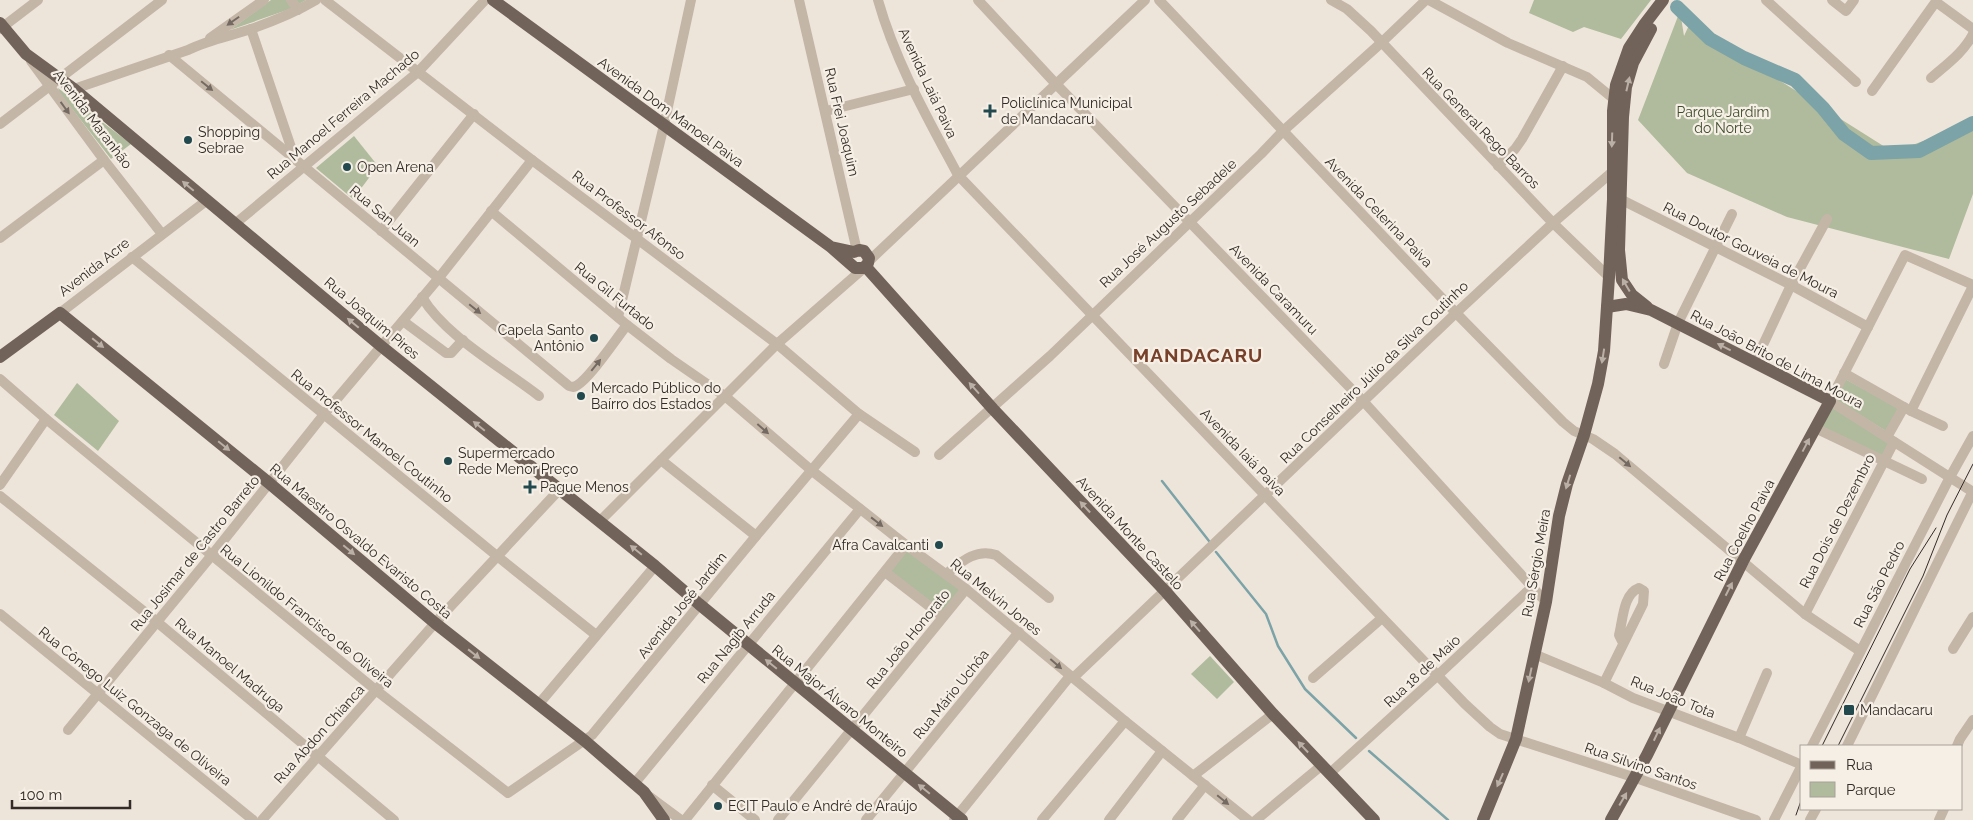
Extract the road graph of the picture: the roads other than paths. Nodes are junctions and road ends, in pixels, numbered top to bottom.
1 (38, 0) edge
2 (162, 0) edge
3 (264, 0) edge
4 (291, 0) edge
5 (316, 0) edge
6 (325, 0) edge
7 (485, 0) edge
8 (493, 0) edge
9 (691, 0) edge
10 (799, 0) edge
11 (878, 0) edge
12 (978, 0) edge
13 (1145, 0) edge
14 (1159, 0) edge
15 (1331, 0) edge
16 (1428, 0) edge
17 (1671, 0) edge
18 (1766, 0) edge
19 (1832, 0) edge
20 (1854, 0) edge
21 (1936, 1) edge
22 (1663, 5) edge
23 (298, 10) junction
24 (1, 26) edge
25 (251, 29) junction
26 (1973, 29) edge
27 (1973, 34) edge
28 (203, 42) junction
29 (1381, 43) junction
30 (170, 55) junction
31 (1563, 66) junction
32 (418, 72) junction
33 (1931, 78) dead end
34 (1856, 82) dead end
35 (55, 83) junction
36 (1056, 84) junction
37 (74, 89) junction
38 (914, 89) junction
39 (1872, 91) dead end
40 (1615, 100) junction
41 (826, 111) junction
42 (474, 114) junction
43 (0, 124) edge
44 (664, 125) junction
45 (1283, 131) junction
46 (294, 157) junction
47 (104, 160) junction
48 (532, 160) junction
49 (1498, 166) junction
50 (304, 167) junction
51 (1612, 173) junction
52 (958, 175) junction
53 (1622, 200) junction
54 (206, 201) junction
55 (491, 211) junction
56 (1732, 214) dead end
57 (1827, 219) dead end
58 (1189, 222) junction
59 (236, 223) junction
60 (1553, 223) junction
61 (382, 230) junction
62 (162, 234) junction
63 (0, 238) edge
64 (637, 238) junction
65 (1716, 248) junction
66 (132, 257) junction
67 (860, 260) junction
68 (1609, 277) junction
69 (438, 279) junction
70 (1791, 285) junction
71 (1973, 286) edge
72 (422, 297) junction
73 (1607, 307) junction
74 (1651, 310) junction
75 (60, 313) junction
76 (1456, 313) junction
77 (1091, 315) junction
78 (618, 317) junction
79 (403, 321) junction
80 (1678, 323) junction
81 (627, 324) junction
82 (1868, 327) junction
83 (463, 340) junction
84 (778, 344) junction
85 (381, 346) junction
86 (0, 357) edge
87 (1755, 362) junction
88 (1664, 364) dead end
89 (1844, 373) junction
90 (0, 379) edge
91 (539, 396) dead end
92 (726, 397) junction
93 (1830, 401) junction
94 (1364, 402) junction
95 (993, 409) junction
96 (1907, 409) junction
97 (325, 413) junction
98 (859, 414) junction
99 (46, 419) junction
100 (1943, 426) dead end
101 (1815, 428) junction
102 (1584, 435) junction
103 (1973, 436) edge
104 (1891, 440) junction
105 (915, 452) dead end
106 (939, 455) dead end
107 (661, 460) junction
108 (1884, 461) junction
109 (811, 470) junction
110 (1950, 477) junction
111 (1922, 479) dead end
112 (269, 483) junction
113 (0, 485) edge
114 (559, 490) junction
115 (1973, 491) edge
116 (1266, 495) junction
117 (0, 496) edge
118 (860, 509) junction
119 (600, 521) junction
120 (756, 536) junction
121 (906, 545) junction
122 (212, 555) junction
123 (497, 556) junction
124 (1743, 561) junction
125 (655, 566) junction
126 (885, 572) junction
127 (946, 574) junction
128 (1532, 587) junction
129 (966, 589) junction
130 (1166, 592) junction
131 (1049, 598) dead end
132 (1546, 602) junction
133 (699, 604) junction
134 (0, 614) edge
135 (1805, 614) junction
136 (942, 616) junction
137 (1382, 618) junction
138 (1972, 619) edge
139 (157, 622) junction
140 (435, 623) junction
141 (1019, 632) junction
142 (596, 635) junction
143 (1623, 643) dead end
144 (747, 644) junction
145 (1953, 649) dead end
146 (1860, 651) junction
147 (1534, 654) junction
148 (1767, 672) dead end
149 (1437, 676) junction
150 (1071, 677) junction
151 (1313, 678) dead end
152 (795, 683) junction
153 (1604, 683) junction
154 (377, 690) junction
155 (97, 694) junction
156 (538, 705) junction
157 (1668, 711) junction
158 (1273, 714) junction
159 (1973, 720) edge
160 (1125, 721) junction
161 (852, 729) junction
162 (68, 730) dead end
163 (1739, 738) junction
164 (1516, 739) junction
165 (585, 742) junction
166 (1813, 745) edge
167 (1847, 745) edge
168 (1957, 745) edge
169 (1162, 751) junction
170 (319, 755) junction
171 (1800, 764) edge
172 (1800, 769) edge
173 (1325, 770) junction
174 (904, 773) junction
175 (1193, 776) junction
176 (1636, 778) junction
177 (712, 785) junction
178 (1205, 786) junction
179 (639, 788) junction
180 (508, 793) joint
181 (958, 819) edge
182 (1245, 819) edge
183 (253, 820) edge
184 (262, 820) edge
185 (394, 820) edge
186 (664, 820) edge
187 (683, 820) edge
188 (755, 820) edge
189 (778, 820) edge
190 (866, 820) edge
191 (1042, 820) edge
192 (1109, 820) edge
193 (1177, 820) edge
194 (1256, 820) edge
195 (1374, 820) edge
196 (1483, 820) edge
197 (1611, 820) edge
198 (1756, 820) edge
199 (1774, 820) edge

1 - 24 street
2 - 35 street
3 -> 28 street
4 - 23 street
5 - 23 street
6 - 32 street, Rua Professor Afonso
7 - 32 street, Rua Manoel Ferreira Machado
8 - 44 main road, Avenida Dom Manoel Paiva
9 - 44 street
10 - 41 street, Rua Frei Joaquim
11 - 38 street, Avenida Laiá Paiva
12 - 36 street, Avenida Caramuru
13 - 36 street
14 - 45 street, Avenida Celerina Paiva
15 - 29 street, Rua General Rego Barros
16 - 29 street, Rua José Augusto Sebadele
16 - 31 street
17 - 22 main road
18 - 34 street
19 - 20 street
21 - 26 street
21 - 39 street
22 - 40 main road, Rua Sérgio Meira
53 -> 22 main road
23 - 25 street
24 - 35 main road, Rua Joaquim Pires
25 - 28 street
25 - 46 street
27 - 33 street
28 - 30 street
29 - 45 street, Rua José Augusto Sebadele
29 - 49 street, Rua General Rego Barros
30 - 37 street
30 -> 46 street, Rua San Juan
31 - 40 street
31 - 49 street
32 - 42 street, Rua Professor Afonso
32 - 50 street, Rua Manoel Ferreira Machado
35 - 37 main road, Rua Joaquim Pires
35 - 43 street
35 -> 47 street, Avenida Maranhão
36 - 52 street
36 - 58 street, Avenida Caramuru
54 -> 37 main road, Rua Joaquim Pires
38 - 41 street
38 - 52 street, Avenida Laiá Paiva
40 -> 51 main road, Rua Sérgio Meira
41 - 67 street, Rua Frei Joaquim
42 - 48 street, Rua Professor Afonso
42 - 61 street
44 - 64 street
44 - 67 main road, Avenida Dom Manoel Paiva
45 - 58 street, Rua José Augusto Sebadele
45 - 76 street, Avenida Celerina Paiva
46 - 50 street, Rua San Juan
47 - 62 street, Avenida Maranhão
47 - 63 street
48 - 55 street, Rua Josimar de Castro Barreto
48 - 64 street, Rua Professor Afonso
49 - 60 street, Rua General Rego Barros
50 - 59 street, Rua Manoel Ferreira Machado
50 - 61 street, Rua San Juan
51 - 60 street, Rua Conselheiro Júlio da Silva Coutinho
51 - 68 main road, Rua Sérgio Meira
52 - 67 street
52 - 77 street, Avenida Iaiá Paiva
53 - 65 street, Rua Doutor Gouveia de Moura
74 -> 53 main road
54 - 59 main road, Rua Joaquim Pires
54 - 62 street, Avenida Acre
55 - 69 street, Rua Josimar de Castro Barreto
55 - 78 street, Rua Gil Furtado
56 - 65 street
57 - 70 street
58 - 77 street, Rua José Augusto Sebadele
58 - 94 street, Avenida Caramuru
85 -> 59 main road, Rua Joaquim Pires
60 - 68 street, Rua General Rego Barros
60 - 76 street, Rua Conselheiro Júlio da Silva Coutinho
61 - 69 street, Rua San Juan
62 - 66 street, Avenida Acre
64 - 78 street
64 - 84 street, Rua Professor Afonso
65 - 70 street, Rua Doutor Gouveia de Moura
65 - 80 street
66 - 75 street, Avenida Acre
66 - 97 street, Rua Professor Manoel Coutinho
67 - 84 street
95 -> 67 main road, Avenida Monte Castelo
68 - 73 main road, Rua Sérgio Meira
69 - 72 street, Rua Josimar de Castro Barreto
69 -> 81 street, Rua San Juan
70 - 82 street, Rua Doutor Gouveia de Moura
70 - 87 street
71 - 82 street, Rua Coelho Paiva
71 - 96 street, Rua Dois de Dezembro
72 - 79 street, Rua Josimar de Castro Barreto
72 - 83 street
73 - 74 main road
73 -> 102 main road, Rua Sérgio Meira
74 - 80 main road, Rua João Brito de Lima Moura
75 - 86 main road, Avenida Acre
75 -> 112 main road, Rua Maestro Osvaldo Evaristo Costa
76 - 94 street, Rua Conselheiro Júlio da Silva Coutinho
76 - 102 street, Avenida Celerina Paiva
77 - 95 street, Rua José Augusto Sebadele
77 - 116 street, Avenida Iaiá Paiva
78 - 81 street, Rua Gil Furtado
79 - 83 street
79 - 85 street, Rua Josimar de Castro Barreto
87 -> 80 main road, Rua João Brito de Lima Moura
80 - 88 street
81 - 92 street, Rua Gil Furtado
82 - 89 street, Rua Coelho Paiva
83 - 91 street
84 - 92 street
84 - 98 street, Rua Professor Afonso
85 - 97 street, Rua Josimar de Castro Barreto
114 -> 85 main road, Rua Joaquim Pires
87 - 93 main road, Rua João Brito de Lima Moura
89 - 93 street, Rua Coelho Paiva
89 - 96 street
90 - 99 street, Rua Lionildo Francisco de Oliveira
92 - 107 street
92 -> 109 street, Rua Melvin Jones
93 - 101 main road, Rua Coelho Paiva
93 - 104 street, Rua João Brito de Lima Moura
94 - 116 street, Rua Conselheiro Júlio da Silva Coutinho
94 - 128 street, Avenida Caramuru
95 - 106 street, Rua José Augusto Sebadele
130 -> 95 main road, Avenida Monte Castelo
96 - 100 street
96 - 104 street, Rua Dois de Dezembro
97 - 112 street, Rua Josimar de Castro Barreto
97 - 123 street, Rua Professor Manoel Coutinho
98 - 105 street, Rua Professor Afonso
98 - 109 street, Avenida José Jardim
99 - 113 street
99 - 122 street, Rua Lionildo Francisco de Oliveira
101 - 108 street
124 -> 101 main road, Rua Coelho Paiva
102 -> 124 street, Avenida Celerina Paiva
102 -> 132 main road, Rua Sérgio Meira
103 - 110 street, Rua São Pedro
104 - 108 street, Rua Dois de Dezembro
104 - 110 street, Rua João Brito de Lima Moura
107 - 119 street
107 - 120 street
108 - 111 street
108 - 135 street, Rua Dois de Dezembro
109 - 118 street, Rua Melvin Jones
109 - 120 street, Avenida José Jardim
110 - 115 street, Rua João Brito de Lima Moura
110 - 146 street, Rua São Pedro
112 - 122 street, Rua Josimar de Castro Barreto
112 -> 140 main road, Rua Maestro Osvaldo Evaristo Costa
114 - 119 main road, Rua Joaquim Pires
114 - 123 street, Rua Abdon Chianca
115 - 167 street
116 - 130 street, Rua Conselheiro Júlio da Silva Coutinho
116 - 137 street, Avenida Iaiá Paiva
117 - 139 street, Rua Manoel Madruga
118 -> 121 street, Rua Melvin Jones
118 - 144 street, Rua Nagib Arruda
125 -> 119 main road, Rua Joaquim Pires
120 - 133 street, Avenida José Jardim
121 - 126 street
121 - 127 street, Rua Melvin Jones
122 - 139 street, Rua Josimar de Castro Barreto
122 - 154 street, Rua Lionildo Francisco de Oliveira
123 - 140 street, Rua Abdon Chianca
123 - 142 street, Rua Professor Manoel Coutinho
124 - 135 street, Avenida Celerina Paiva
157 -> 124 main road, Rua Coelho Paiva
125 - 133 main road, Rua Joaquim Pires
125 - 142 street
126 - 136 street
126 - 152 street
127 - 129 street, Rua Melvin Jones
127 - 131 street
128 - 132 street, Avenida Caramuru
128 - 149 street, Rua 18 de Maio
129 - 136 street, Rua João Honorato
129 - 141 street, Rua Melvin Jones
130 - 150 street, Rua Conselheiro Júlio da Silva Coutinho
158 -> 130 main road, Avenida Monte Castelo
132 - 147 main road, Rua Sérgio Meira
133 - 144 main road, Rua Major Álvaro Monteiro
133 - 165 street, Avenida José Jardim
134 - 155 street, Rua Cônego Luiz Gonzaga de Oliveira
135 - 146 street, Avenida Celerina Paiva
136 - 161 street, Rua João Honorato
137 - 149 street, Avenida Iaiá Paiva
137 - 151 street
138 - 145 street
139 - 155 street, Rua Josimar de Castro Barreto
139 - 170 street, Rua Manoel Madruga
140 - 154 street, Rua Abdon Chianca
140 -> 156 main road, Rua Maestro Osvaldo Evaristo Costa
141 -> 150 street, Rua Melvin Jones
141 - 174 street, Rua Mário Uchôa
142 - 156 street
143 - 153 street
152 -> 144 main road, Rua Major Álvaro Monteiro
144 - 179 street, Rua Nagib Arruda
146 - 166 street, Rua São Pedro
147 - 153 street, Rua João Tota
147 -> 164 main road, Rua Sérgio Meira
148 - 163 street
149 - 164 street, Avenida Iaiá Paiva
149 - 173 street, Rua 18 de Maio
150 - 160 street, Rua Melvin Jones
150 - 181 street, Rua Conselheiro Júlio da Silva Coutinho
152 - 161 main road, Rua Major Álvaro Monteiro
152 - 177 street
153 - 157 street, Rua João Tota
154 - 170 street, Rua Abdon Chianca
154 - 180 street, Rua Lionildo Francisco de Oliveira
155 - 162 street, Rua Josimar de Castro Barreto
155 - 183 street, Rua Cônego Luiz Gonzaga de Oliveira
156 - 165 main road, Rua Maestro Osvaldo Evaristo Costa
157 - 163 street, Rua João Tota
176 -> 157 main road, Rua Coelho Paiva
173 -> 158 main road, Avenida Monte Castelo
158 - 175 street
159 - 168 street
160 - 169 street, Rua Melvin Jones
160 - 191 street
161 - 174 main road, Rua Major Álvaro Monteiro
161 - 189 street, Rua João Honorato
163 - 171 street, Rua João Tota
164 - 176 street, Rua Silvino Santos
164 -> 196 main road, Rua Sérgio Meira
165 - 179 main road, Rua Maestro Osvaldo Evaristo Costa
165 - 180 street, Avenida José Jardim
169 - 175 street, Rua Melvin Jones
169 - 192 street
170 - 184 street, Rua Abdon Chianca
170 - 185 street, Rua Manoel Madruga
172 - 199 street
173 - 194 street, Rua 18 de Maio
173 - 195 main road, Avenida Monte Castelo
181 -> 174 main road, Rua Major Álvaro Monteiro
174 - 190 street, Rua Mário Uchôa
175 - 178 street, Rua Melvin Jones
197 -> 176 main road, Rua Coelho Paiva
176 - 198 street, Rua Silvino Santos
177 - 187 street
177 - 188 street
178 -> 182 street, Rua Melvin Jones
178 - 193 street
179 - 186 main road, Rua Maestro Osvaldo Evaristo Costa
179 - 187 street

